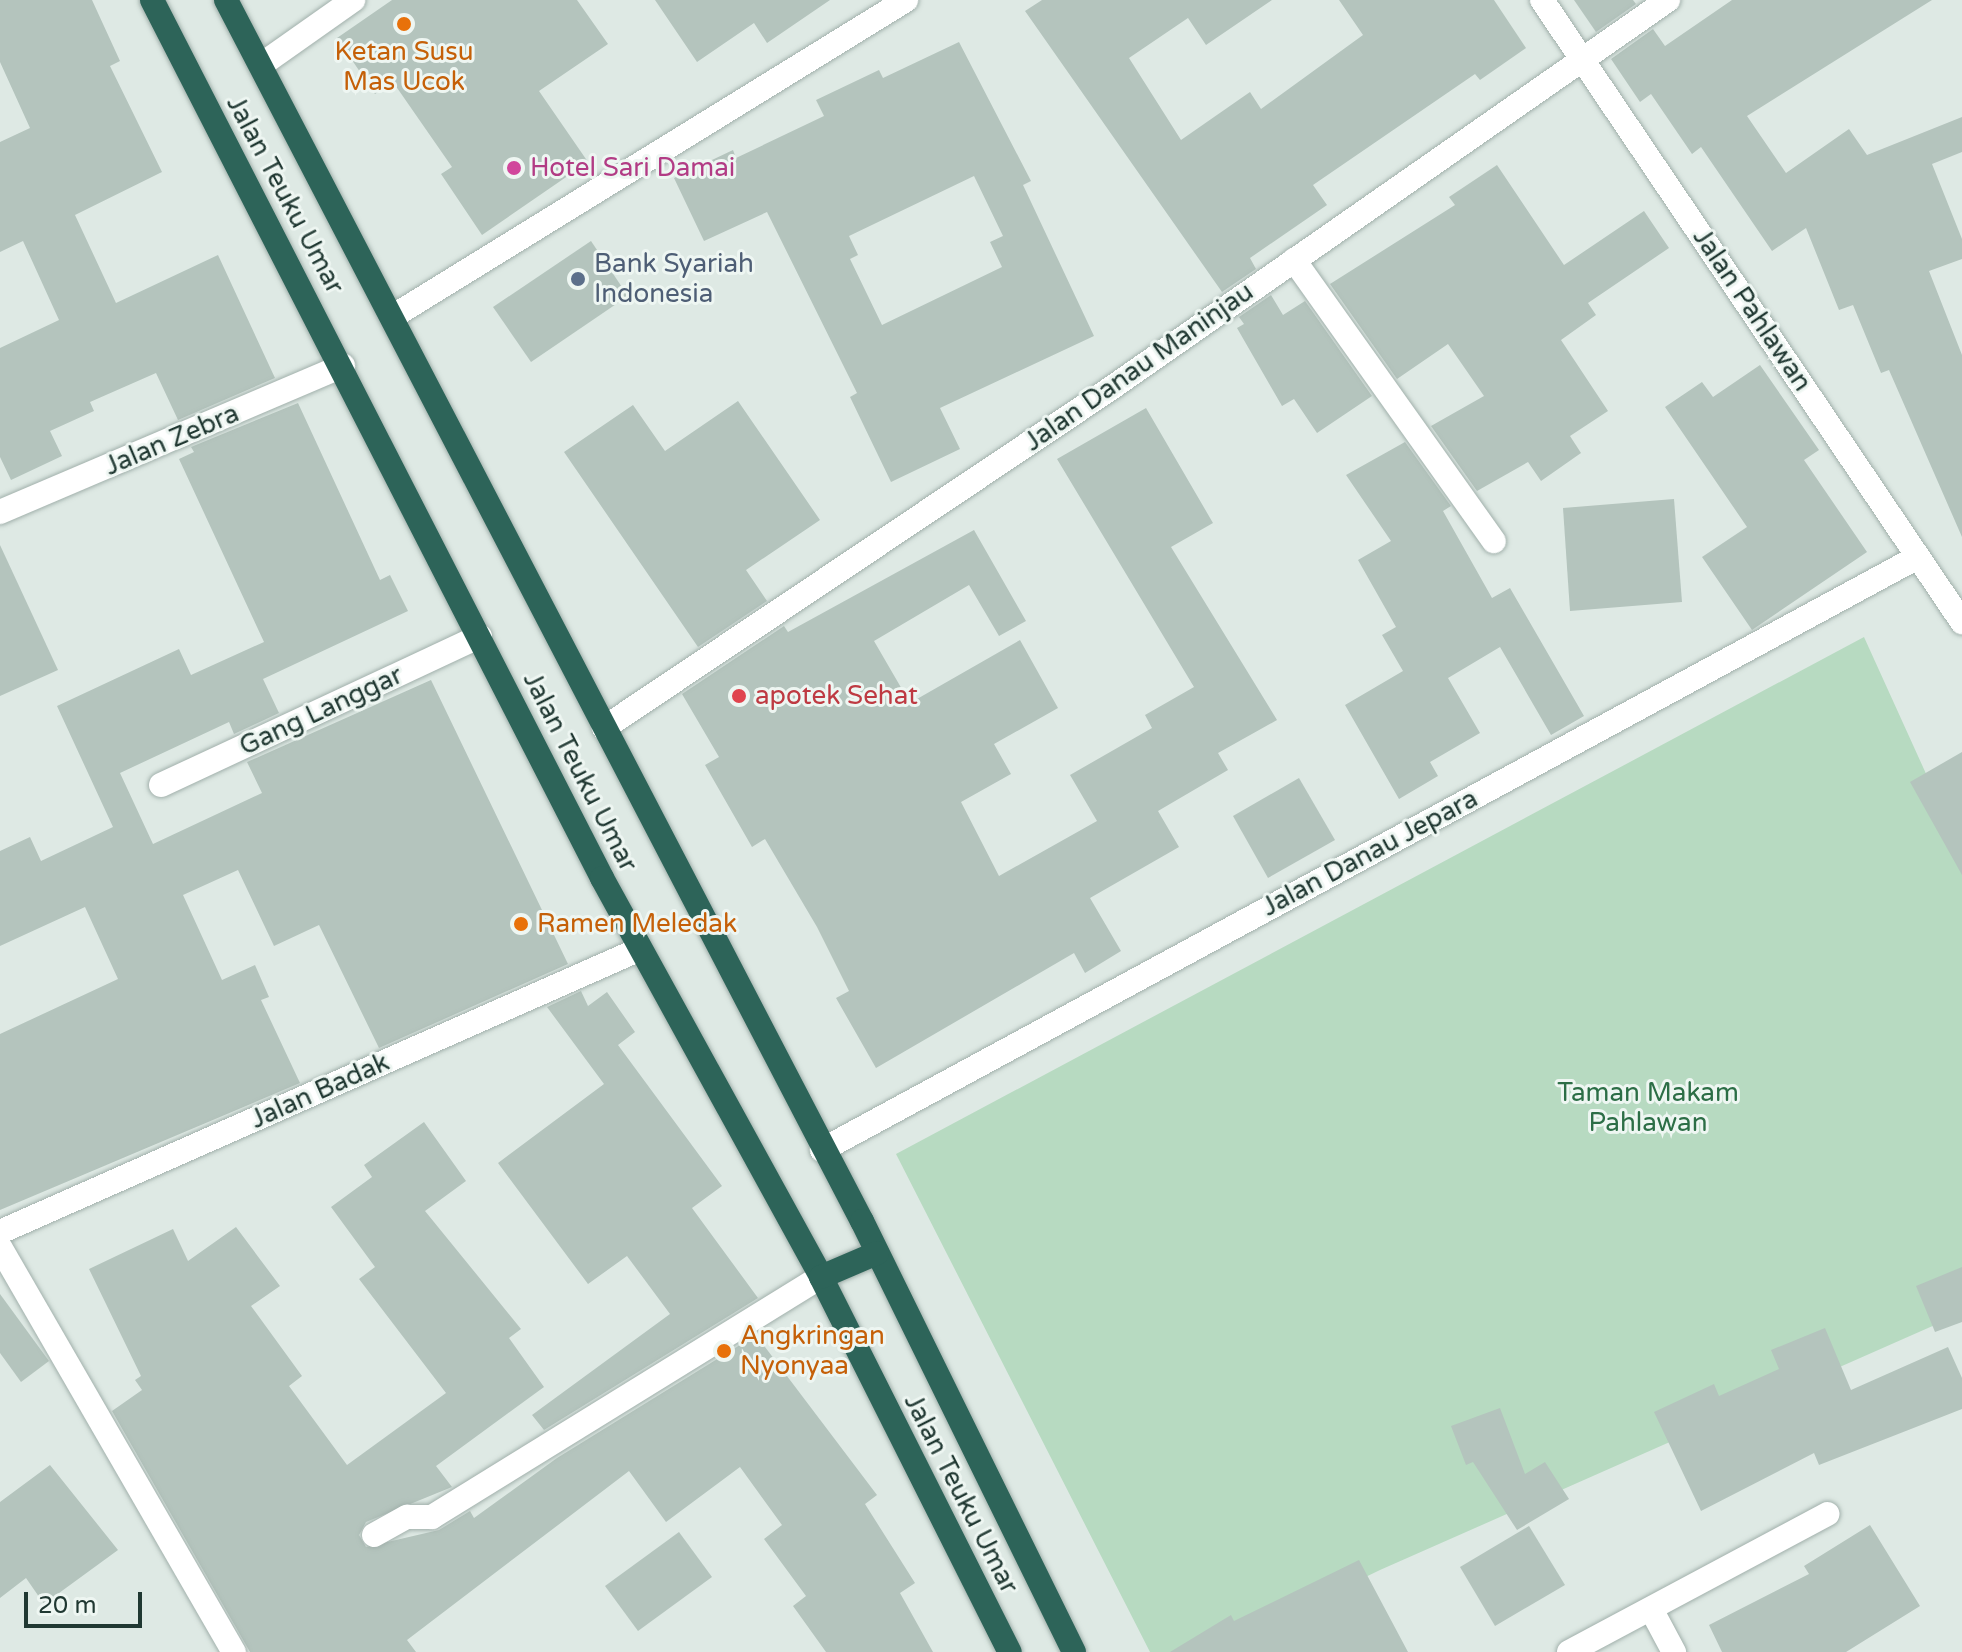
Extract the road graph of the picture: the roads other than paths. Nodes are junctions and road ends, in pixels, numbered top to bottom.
1 (152, 0) edge
2 (226, 0) edge
3 (353, 0) edge
4 (906, 0) edge
5 (1542, 0) edge
6 (1668, 0) edge
7 (1583, 60) junction
8 (261, 65) junction
9 (1294, 260) junction
10 (392, 317) junction
11 (343, 366) junction
12 (0, 512) edge
13 (1494, 541) dead end
14 (1918, 557) junction
15 (1962, 622) edge
16 (480, 636) junction
17 (604, 728) junction
18 (161, 785) dead end
19 (640, 949) junction
20 (822, 1150) junction
21 (0, 1232) edge
22 (0, 1247) edge
23 (877, 1253) junction
24 (821, 1277) junction
25 (1827, 1514) dead end
26 (374, 1535) dead end
27 (1651, 1609) junction
28 (234, 1652) edge
29 (1010, 1652) edge
30 (1074, 1652) edge
31 (1569, 1652) edge
32 (1674, 1652) edge

1 - 11 highway, Jalan Teuku Umar
2 - 8 highway, Jalan Teuku Umar
3 - 8 street
4 - 10 street
5 - 7 street, Jalan Pahlawan
6 - 7 street, Jalan Danau Maninjau
7 - 9 street, Jalan Danau Maninjau
7 - 14 street, Jalan Pahlawan
8 - 10 highway, Jalan Teuku Umar
9 - 13 street
9 - 17 street, Jalan Danau Maninjau
10 - 17 highway, Jalan Teuku Umar
11 - 12 street, Jalan Zebra
11 - 16 highway, Jalan Teuku Umar
14 - 15 street, Jalan Pahlawan
14 - 20 street, Jalan Danau Jepara
16 - 18 street, Gang Langgar
16 - 19 highway, Jalan Teuku Umar
17 - 20 highway, Jalan Teuku Umar
19 - 21 street, Jalan Badak
19 - 24 highway, Jalan Teuku Umar
20 - 23 highway, Jalan Teuku Umar
22 - 28 street
23 - 24 highway
23 - 30 highway, Jalan Teuku Umar
24 - 26 street
24 - 29 highway, Jalan Teuku Umar
25 - 27 street
27 - 31 street
27 - 32 street

